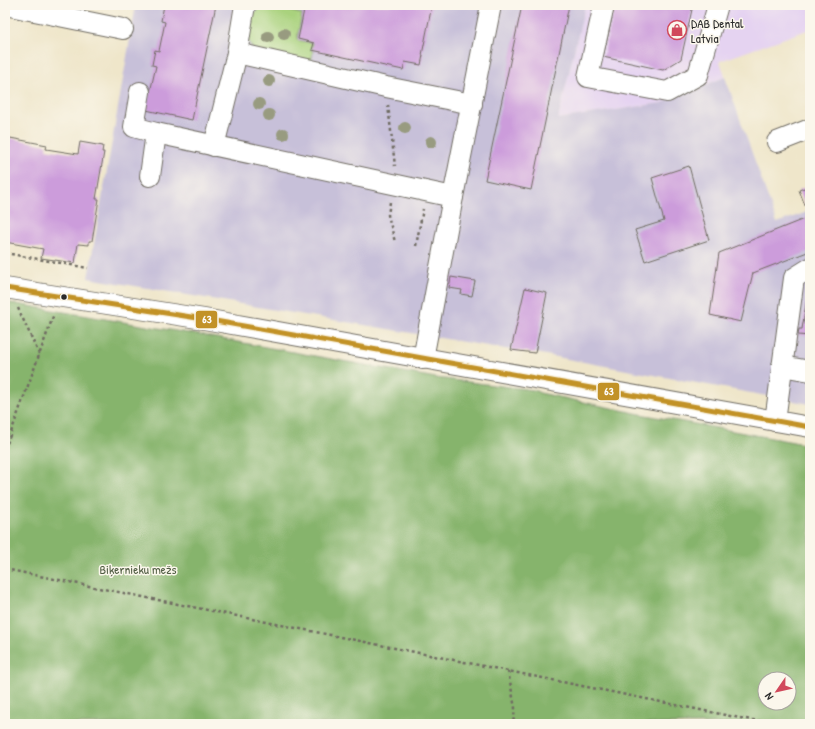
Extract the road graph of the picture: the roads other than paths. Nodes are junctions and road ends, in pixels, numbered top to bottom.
1 (5, 5) edge
2 (245, 5) edge
3 (491, 5) edge
4 (604, 5) edge
5 (718, 5) edge
6 (124, 29) dead end
7 (237, 53) junction
8 (140, 92) dead end
9 (472, 104) junction
10 (810, 129) edge
11 (156, 133) junction
12 (777, 142) dead end
13 (214, 146) junction
14 (150, 176) dead end
15 (453, 197) junction
16 (810, 268) edge
17 (7, 288) edge
18 (423, 359) junction
19 (782, 366) junction
20 (810, 371) edge
21 (775, 421) junction
22 (810, 427) edge

1 - 6 street
2 - 7 street
3 - 9 street
4 - 5 street
7 - 9 street
7 - 13 street
8 - 11 street
9 - 15 street
10 - 12 street
11 - 13 street
11 - 14 street
13 - 15 street
15 - 18 street
16 - 19 street
17 - 18 street
18 - 21 street
19 - 20 street
19 - 21 street
21 - 22 street

